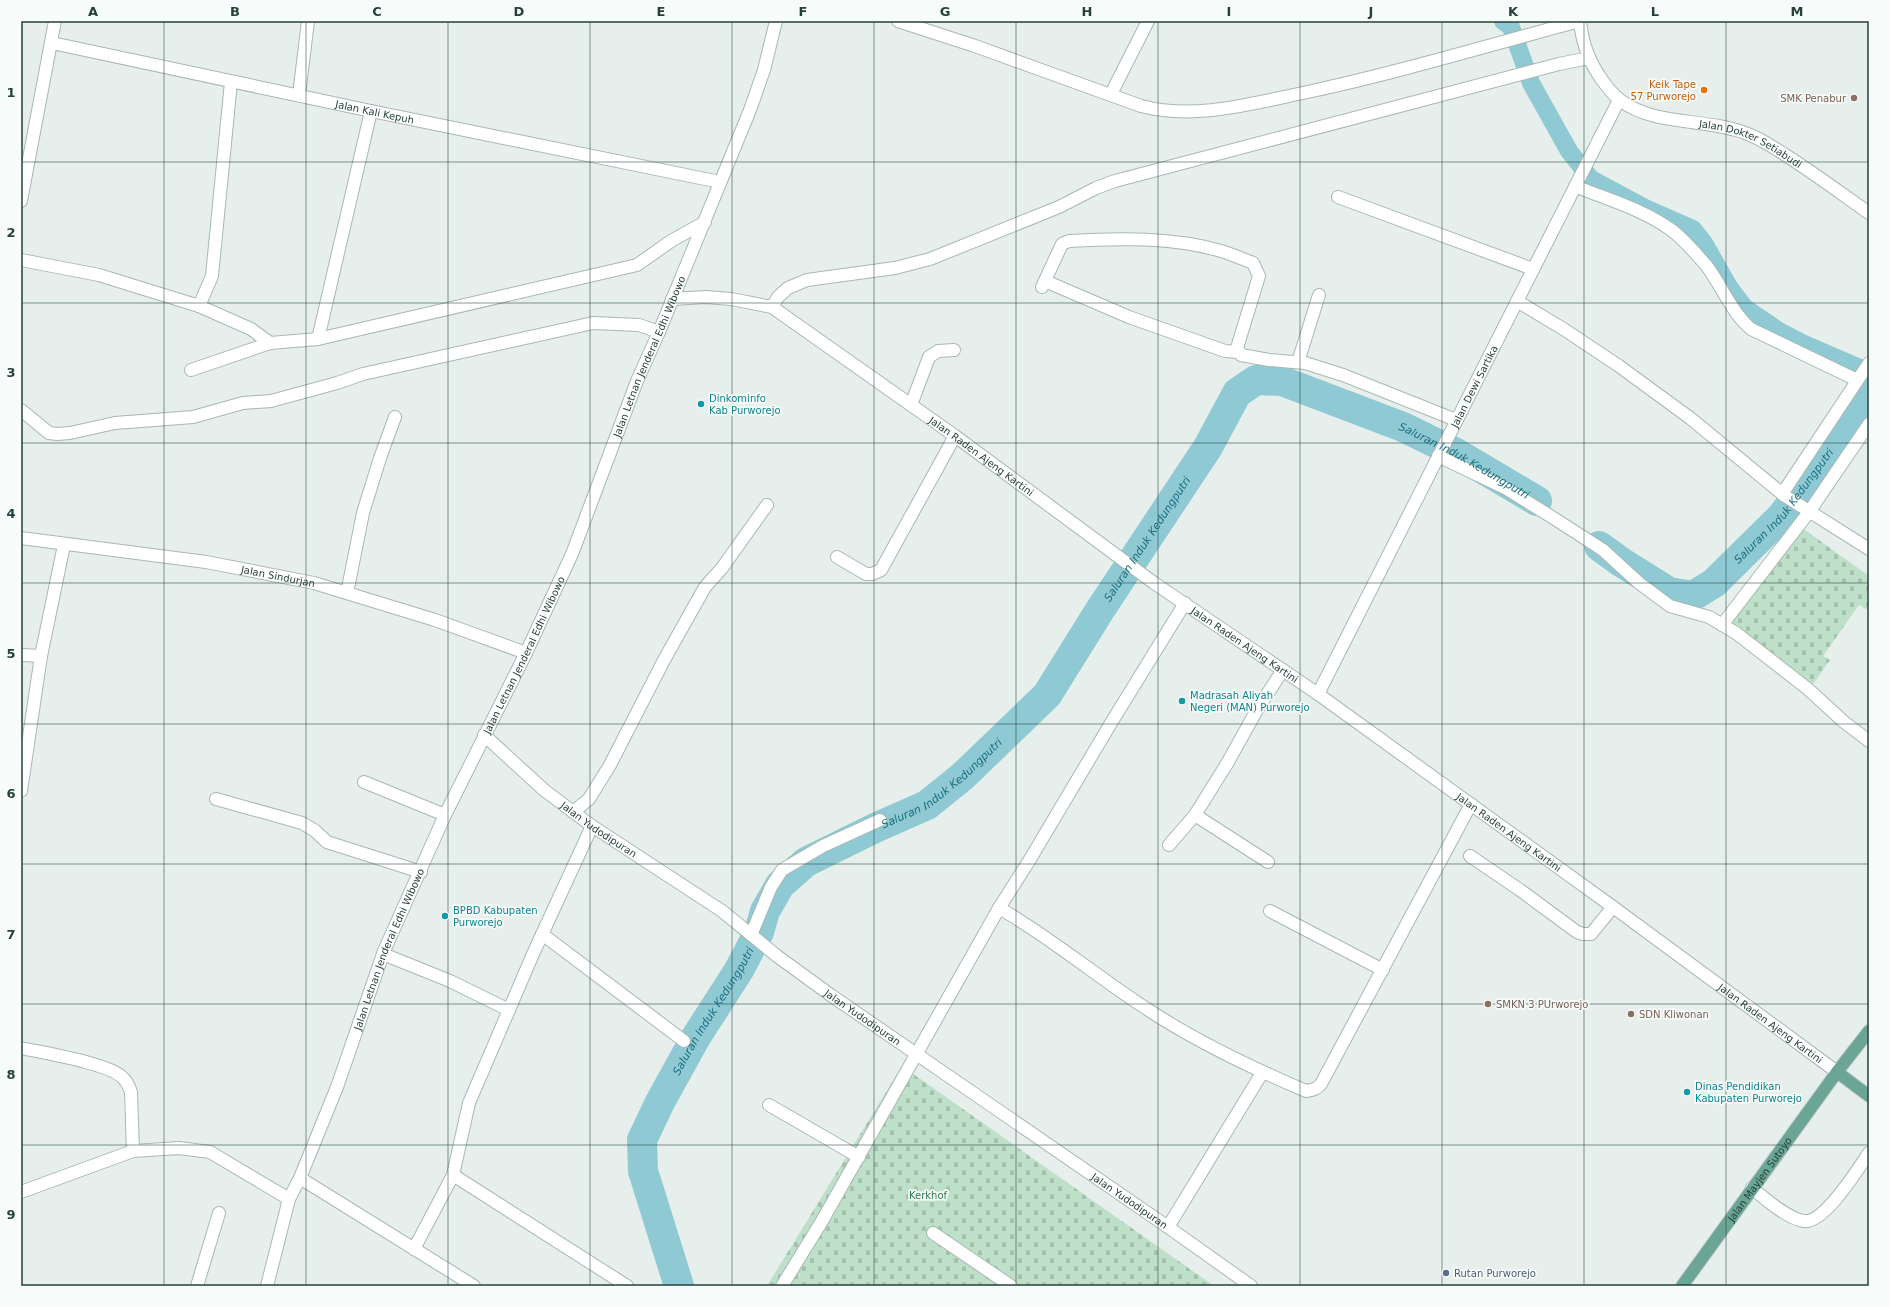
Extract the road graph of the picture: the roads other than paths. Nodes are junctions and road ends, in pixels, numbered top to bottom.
1 (55, 21) edge
2 (308, 21) edge
3 (776, 21) edge
4 (898, 21) edge
5 (1148, 21) edge
6 (1579, 21) edge
7 (52, 43) junction
8 (1589, 58) junction
9 (231, 82) junction
10 (1110, 94) junction
11 (299, 95) junction
12 (1619, 100) junction
13 (371, 111) junction
14 (720, 182) junction
15 (1577, 184) junction
16 (1338, 197) dead end
17 (21, 201) edge
18 (1869, 213) edge
19 (705, 222) junction
20 (21, 260) edge
21 (1533, 269) junction
22 (1319, 295) dead end
23 (672, 298) junction
24 (1517, 301) junction
25 (199, 306) junction
26 (772, 307) junction
27 (659, 332) junction
28 (318, 339) junction
29 (270, 343) junction
30 (954, 350) dead end
31 (1238, 352) junction
32 (1298, 362) junction
33 (1868, 364) edge
34 (191, 370) dead end
35 (1857, 379) junction
36 (911, 405) junction
37 (21, 410) edge
38 (395, 417) dead end
39 (1454, 424) junction
40 (1869, 424) edge
41 (955, 436) junction
42 (1439, 455) junction
43 (1783, 495) junction
44 (767, 505) dead end
45 (1806, 510) junction
46 (21, 538) edge
47 (64, 545) junction
48 (1869, 549) edge
49 (837, 558) dead end
50 (347, 593) junction
51 (1185, 604) junction
52 (1722, 625) junction
53 (526, 653) junction
54 (21, 655) edge
55 (41, 656) junction
56 (1283, 670) junction
57 (1318, 694) junction
58 (484, 735) junction
59 (1869, 741) edge
60 (364, 782) dead end
61 (21, 790) edge
62 (216, 798) dead end
63 (1471, 804) junction
64 (573, 812) junction
65 (1195, 814) junction
66 (445, 815) junction
67 (880, 820) dead end
68 (592, 826) junction
69 (1169, 845) dead end
70 (1470, 856) dead end
71 (1268, 862) dead end
72 (421, 872) junction
73 (1614, 907) junction
74 (999, 908) junction
75 (1270, 911) dead end
76 (542, 934) junction
77 (752, 936) junction
78 (383, 954) junction
79 (1382, 970) junction
80 (509, 1010) junction
81 (1869, 1031) edge
82 (684, 1041) dead end
83 (21, 1048) edge
84 (916, 1053) junction
85 (1837, 1072) junction
86 (1262, 1073) junction
87 (1869, 1096) edge
88 (769, 1105) dead end
89 (133, 1151) junction
90 (1869, 1153) edge
91 (859, 1157) junction
92 (453, 1175) junction
93 (300, 1178) junction
94 (1752, 1188) junction
95 (21, 1192) edge
96 (289, 1199) junction
97 (219, 1212) dead end
98 (1168, 1227) junction
99 (933, 1233) dead end
100 (414, 1249) junction
101 (197, 1286) edge
102 (267, 1286) edge
103 (474, 1286) edge
104 (627, 1286) edge
105 (782, 1286) edge
106 (1011, 1286) edge
107 (1251, 1286) edge
108 (1682, 1286) edge

1 - 7 street
2 - 11 street
3 - 14 street, Jalan Letnan Jenderal Edhi Wibowo
4 - 10 street
5 - 10 street
6 - 8 street
6 - 10 street
7 - 9 street, Jalan Kali Kepuh
7 - 17 street
8 - 12 street
8 - 26 street
9 - 11 street, Jalan Kali Kepuh
9 - 25 street
11 - 13 street, Jalan Kali Kepuh
12 - 15 street, Jalan Dewi Sartika
12 - 18 street, Jalan Dokter Setiabudi
13 - 14 street, Jalan Kali Kepuh
13 - 28 street
14 - 19 street, Jalan Letnan Jenderal Edhi Wibowo
15 - 21 street, Jalan Dewi Sartika
15 - 35 street
16 - 21 street
19 - 23 street, Jalan Letnan Jenderal Edhi Wibowo
19 - 28 street
20 - 25 street
21 - 24 street, Jalan Dewi Sartika
22 - 32 street
23 - 26 street, Jalan Raden Ajeng Kartini
23 - 27 street, Jalan Letnan Jenderal Edhi Wibowo
24 - 39 street, Jalan Dewi Sartika
24 - 43 street
25 - 29 street
26 - 36 street, Jalan Raden Ajeng Kartini
27 - 37 street
27 - 53 street, Jalan Letnan Jenderal Edhi Wibowo
28 - 29 street
29 - 34 street
30 - 36 street
31 - 31 street
31 - 32 street
32 - 39 street
33 - 35 street
35 - 43 street
36 - 41 street, Jalan Raden Ajeng Kartini
38 - 50 street
39 - 42 street, Jalan Dewi Sartika
40 - 45 street
41 - 49 street
41 - 51 street, Jalan Raden Ajeng Kartini
42 - 52 street
42 - 57 street, Jalan Dewi Sartika
43 - 45 street
44 - 64 street
45 - 48 street
45 - 52 street
46 - 47 street, Jalan Sindurjan
47 - 50 street, Jalan Sindurjan
47 - 55 street
50 - 53 street, Jalan Sindurjan
51 - 56 street, Jalan Raden Ajeng Kartini
51 - 74 street
52 - 59 street
53 - 58 street, Jalan Letnan Jenderal Edhi Wibowo
54 - 55 street
55 - 61 street
56 - 57 street, Jalan Raden Ajeng Kartini
56 - 65 street
57 - 63 street, Jalan Raden Ajeng Kartini
58 - 64 street, Jalan Yudodipuran
58 - 66 street, Jalan Letnan Jenderal Edhi Wibowo
60 - 66 street
62 - 72 street
63 - 73 street, Jalan Raden Ajeng Kartini
63 - 79 street
64 - 68 street, Jalan Yudodipuran
65 - 69 street
65 - 71 street
66 - 72 street, Jalan Letnan Jenderal Edhi Wibowo
67 - 77 street
68 - 76 street
68 - 77 street, Jalan Yudodipuran
70 - 73 street
72 - 78 street, Jalan Letnan Jenderal Edhi Wibowo
73 - 85 street, Jalan Raden Ajeng Kartini
74 - 84 street
74 - 86 street
75 - 79 street
76 - 80 street
76 - 82 street
77 - 84 street, Jalan Yudodipuran
78 - 80 street
78 - 93 street, Jalan Letnan Jenderal Edhi Wibowo
79 - 86 street
80 - 92 street
81 - 85 main road, Jalan Mayjen Sutoyo
83 - 89 street
84 - 91 street
84 - 98 street, Jalan Yudodipuran
85 - 87 main road
85 - 94 main road, Jalan Mayjen Sutoyo
86 - 98 street
88 - 91 street
89 - 95 street
89 - 96 street
90 - 94 street
91 - 105 street
92 - 100 street
92 - 104 street
93 - 96 street, Jalan Letnan Jenderal Edhi Wibowo
93 - 100 street
94 - 108 main road, Jalan Mayjen Sutoyo
96 - 102 street, Jalan Letnan Jenderal Edhi Wibowo
97 - 101 street
98 - 107 street, Jalan Yudodipuran
99 - 106 street
100 - 103 street

